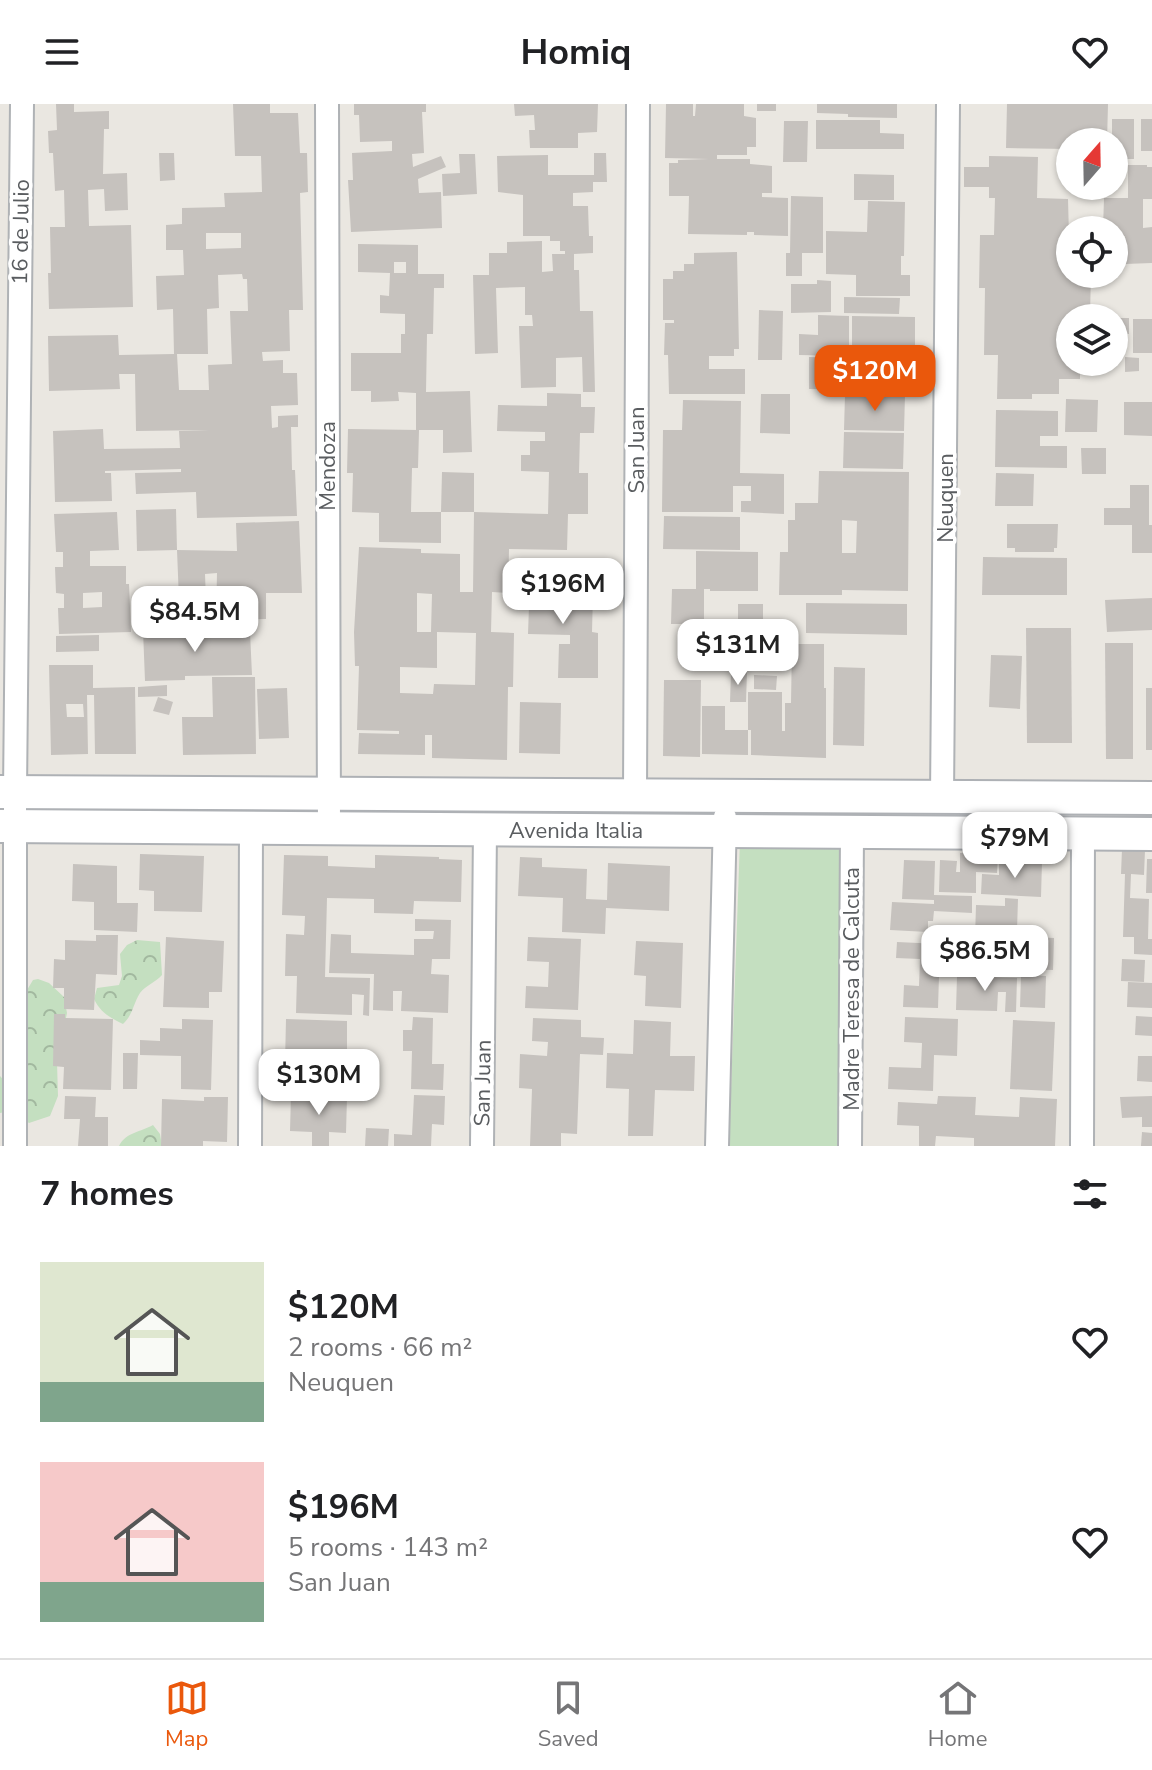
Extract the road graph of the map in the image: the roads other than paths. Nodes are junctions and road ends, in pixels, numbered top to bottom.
1 (22, 104) edge
2 (327, 104) edge
3 (638, 104) edge
4 (948, 104) edge
5 (10, 307) edge
6 (8, 792) edge
7 (327, 794) junction
8 (635, 795) junction
9 (724, 796) junction
10 (942, 797) junction
11 (1152, 798) edge
12 (8, 826) edge
13 (251, 827) junction
14 (329, 828) junction
15 (485, 829) junction
16 (725, 831) junction
17 (852, 832) junction
18 (1083, 834) junction
19 (1152, 834) edge
20 (15, 1146) edge
21 (250, 1146) edge
22 (482, 1146) edge
23 (717, 1146) edge
24 (850, 1146) edge
25 (1082, 1146) edge

1 - 5 street, 16 de Julio
2 - 7 street, Mendoza
3 - 8 street, San Juan
4 - 10 street, Neuquen
5 - 6 street, 16 de Julio
6 - 7 main road, Avenida Italia
6 - 12 street, 16 de Julio
7 - 8 main road, Avenida Italia
7 - 14 street, Mendoza
8 - 9 main road, Avenida Italia
9 - 10 main road, Avenida Italia
9 - 16 street
10 - 11 main road, Avenida Italia
12 - 13 main road, Avenida Italia
12 - 20 street, 16 de Julio
13 - 14 main road, Avenida Italia
13 - 21 street
14 - 15 main road, Avenida Italia
15 - 16 main road, Avenida Italia
15 - 22 street, San Juan
16 - 17 main road, Avenida Italia
16 - 23 street
17 - 18 main road, Avenida Italia
17 - 24 street, Madre Teresa de Calcuta
18 - 19 main road, Avenida Italia
18 - 25 street

